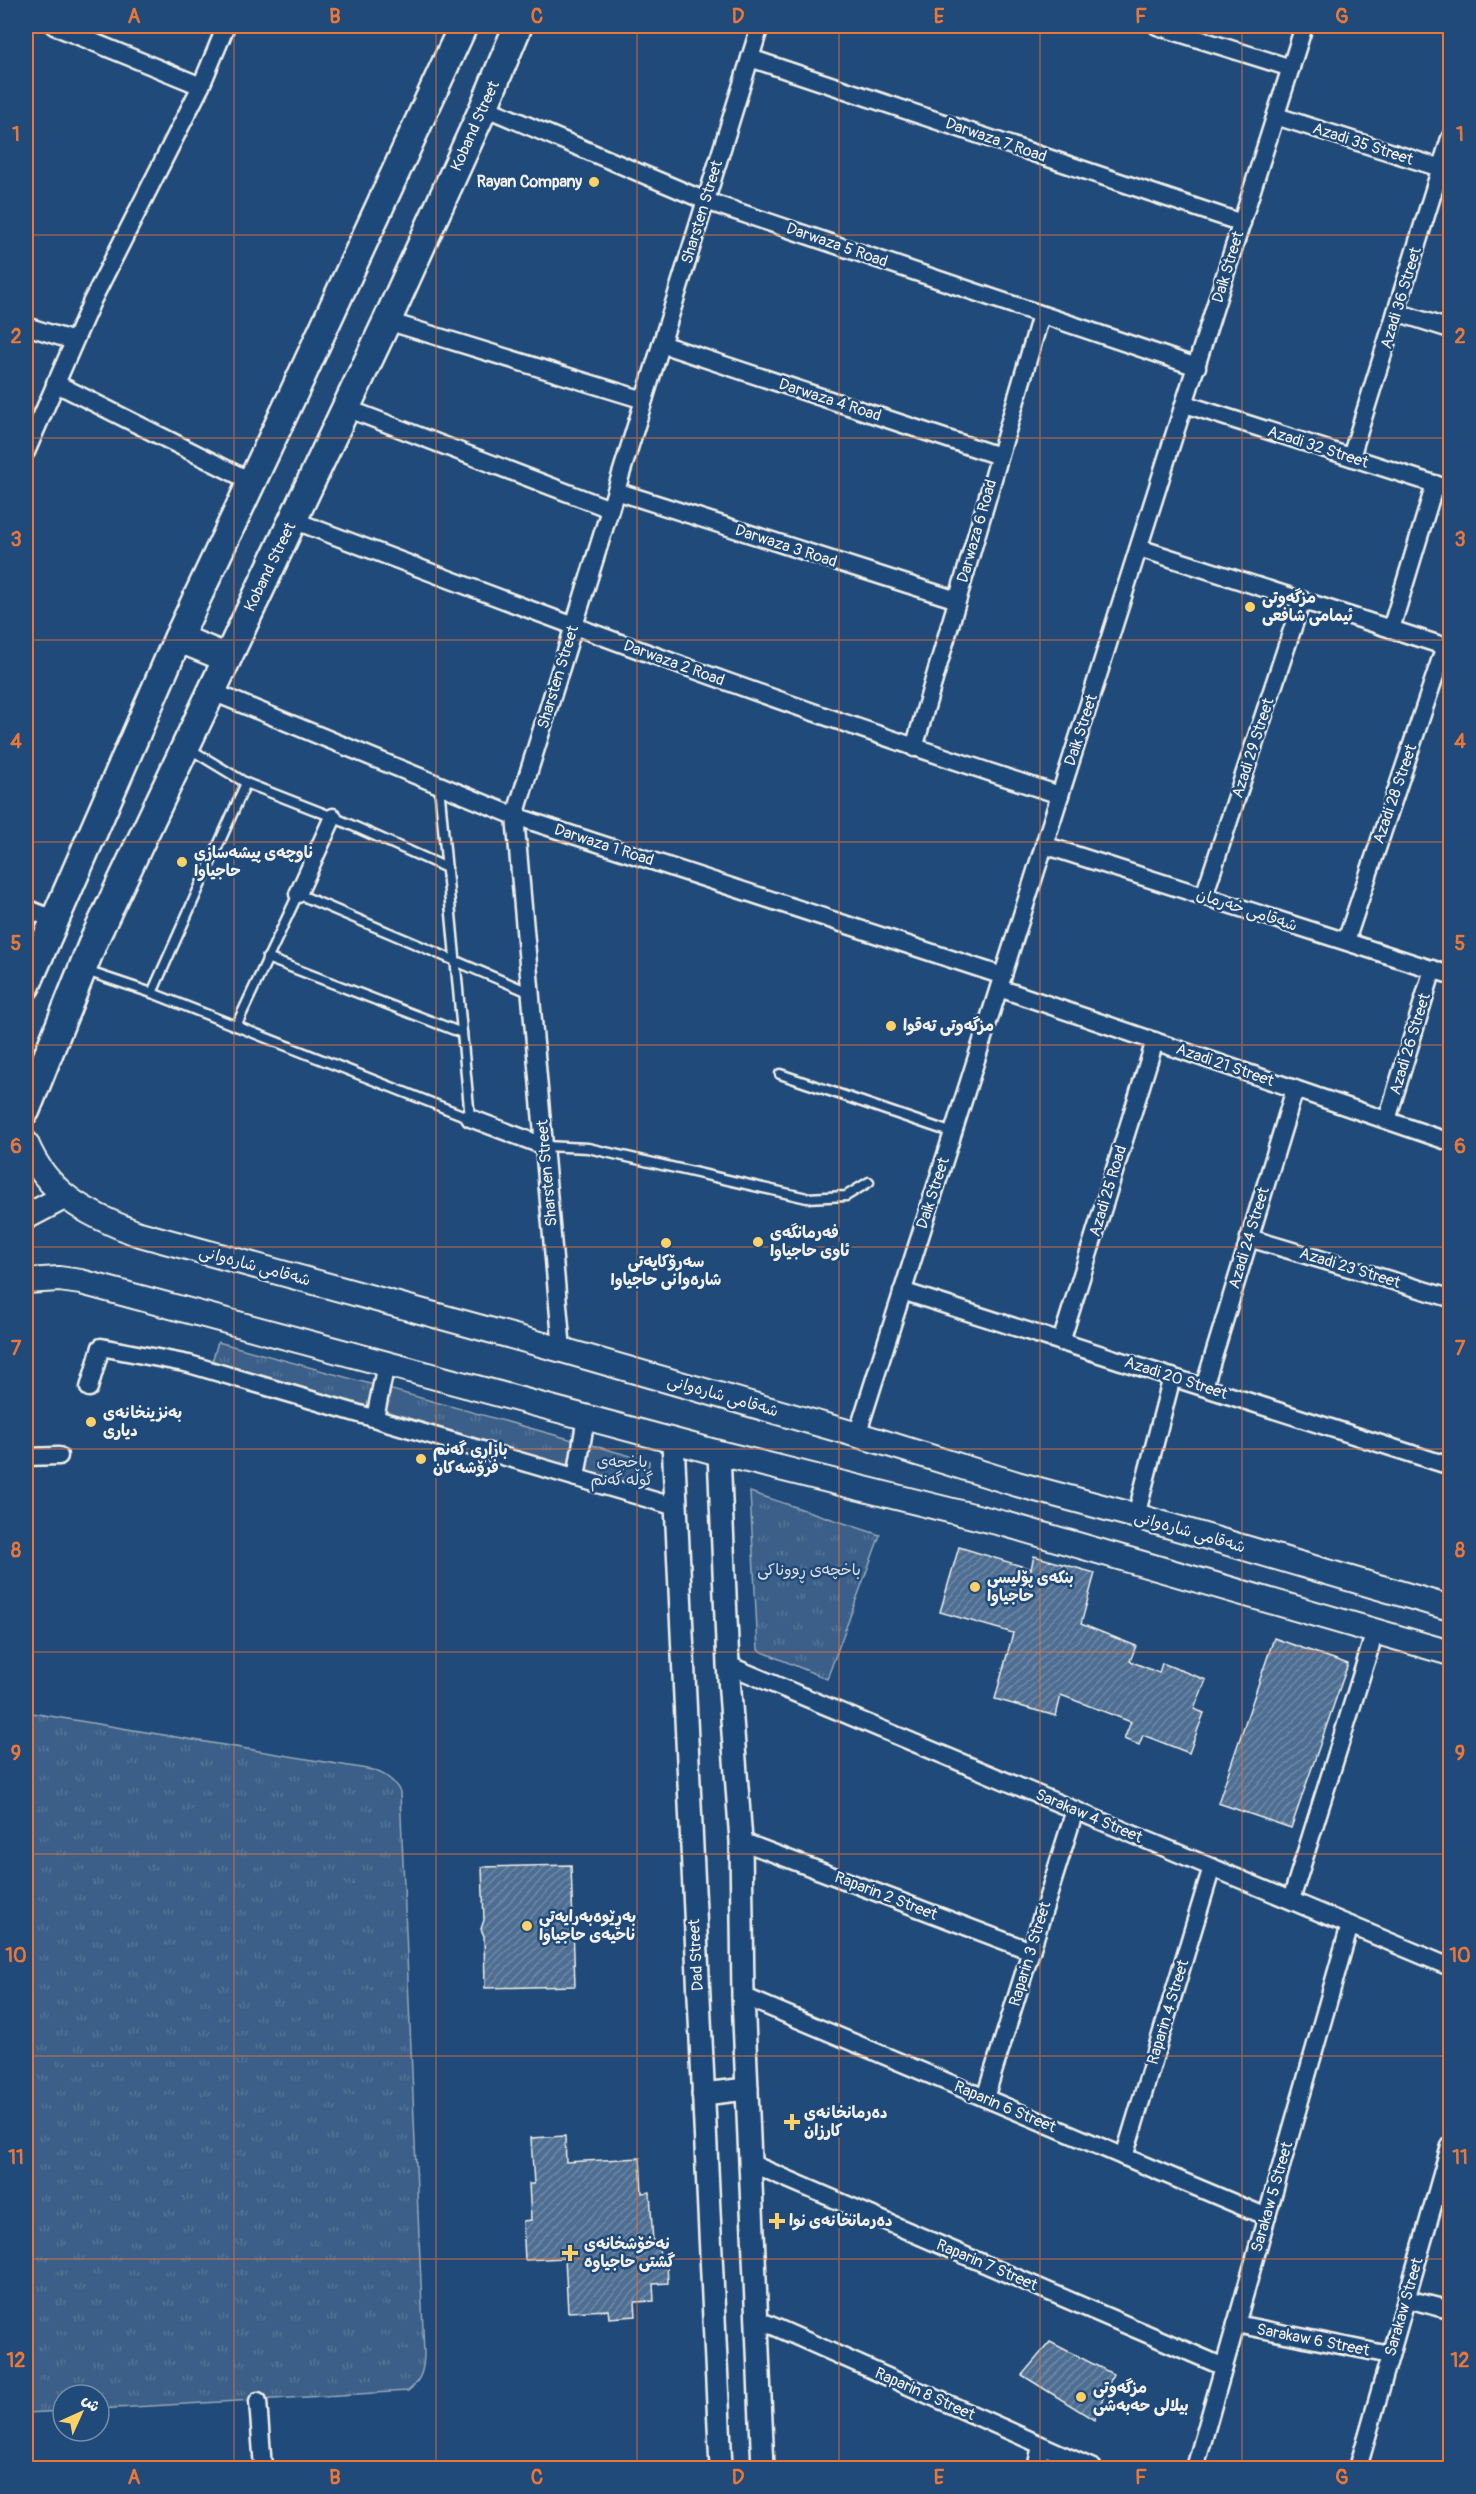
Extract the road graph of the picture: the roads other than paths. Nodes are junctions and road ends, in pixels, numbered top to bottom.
1 (54, 26) edge
2 (226, 26) edge
3 (460, 26) edge
4 (518, 26) edge
5 (760, 26) edge
6 (1157, 26) edge
7 (1305, 26) edge
8 (750, 58) junction
9 (1291, 68) junction
10 (201, 86) junction
11 (484, 107) junction
12 (1276, 116) junction
13 (1450, 138) edge
14 (1446, 170) edge
15 (706, 201) junction
16 (1242, 223) junction
17 (1396, 312) junction
18 (1041, 315) junction
19 (387, 321) junction
20 (26, 326) edge
21 (1450, 330) edge
22 (74, 341) junction
23 (662, 344) junction
24 (1197, 367) junction
25 (55, 383) junction
26 (644, 400) junction
27 (1185, 404) junction
28 (346, 408) junction
29 (26, 452) edge
30 (999, 456) junction
31 (1351, 457) junction
32 (252, 482) junction
33 (1443, 486) edge
34 (616, 492) junction
35 (610, 509) junction
36 (293, 520) junction
37 (1139, 548) junction
38 (957, 600) junction
39 (1302, 600) junction
40 (573, 627) junction
41 (1391, 629) junction
42 (178, 638) junction
43 (1448, 647) edge
44 (227, 658) junction
45 (213, 692) junction
46 (185, 746) junction
47 (914, 748) junction
48 (246, 783) junction
49 (439, 785) junction
50 (1060, 795) junction
51 (515, 816) junction
52 (333, 818) junction
53 (1044, 845) junction
54 (447, 868) junction
55 (298, 894) junction
56 (1204, 896) junction
57 (26, 908) edge
58 (55, 920) junction
59 (1346, 941) junction
60 (267, 958) junction
61 (456, 963) junction
62 (1433, 969) junction
63 (83, 970) junction
64 (1450, 975) edge
65 (1001, 982) junction
66 (26, 986) edge
67 (152, 993) junction
68 (531, 993) junction
69 (236, 1026) junction
70 (462, 1033) junction
71 (1155, 1041) junction
72 (780, 1074) dead end
73 (1295, 1089) junction
74 (26, 1110) edge
75 (470, 1118) junction
76 (1387, 1120) junction
77 (952, 1133) junction
78 (1450, 1142) edge
79 (26, 1143) edge
80 (544, 1146) junction
81 (869, 1182) dead end
82 (64, 1197) junction
83 (26, 1216) edge
84 (1249, 1238) junction
85 (29, 1276) edge
86 (902, 1291) junction
87 (1450, 1298) edge
88 (1061, 1342) junction
89 (562, 1350) junction
90 (386, 1364) junction
91 (1172, 1377) junction
92 (1204, 1387) junction
93 (89, 1388) dead end
94 (586, 1417) junction
95 (375, 1418) junction
96 (857, 1435) junction
97 (673, 1440) junction
98 (719, 1453) junction
99 (59, 1456) dead end
100 (26, 1457) edge
101 (1450, 1466) edge
102 (576, 1478) junction
103 (1017, 1484) junction
104 (676, 1507) junction
105 (1136, 1516) junction
106 (1005, 1524) junction
107 (1450, 1608) edge
108 (1375, 1632) junction
109 (1450, 1653) edge
110 (728, 1665) junction
111 (1075, 1810) junction
112 (741, 1841) junction
113 (1212, 1867) junction
114 (1291, 1900) junction
115 (1350, 1925) junction
116 (1031, 1951) junction
117 (1450, 1967) edge
118 (743, 1996) junction
119 (747, 2089) junction
120 (703, 2094) junction
121 (985, 2098) junction
122 (1450, 2146) edge
123 (1124, 2157) junction
124 (750, 2163) junction
125 (1267, 2217) junction
126 (1407, 2299) junction
127 (1450, 2310) edge
128 (757, 2319) junction
129 (1236, 2324) junction
130 (1390, 2355) junction
131 (1224, 2367) junction
132 (258, 2401) dead end
133 (1041, 2446) junction
134 (263, 2469) edge
135 (721, 2469) edge
136 (763, 2469) edge
137 (1036, 2469) edge
138 (1092, 2469) edge
139 (1195, 2469) edge
140 (1358, 2469) edge

1 - 10 street
2 - 10 street
3 - 32 main road
4 - 11 main road, Koband Street
5 - 8 street, Sharsten Street
6 - 9 street
7 - 9 street, Daik Street
8 - 15 street, Sharsten Street
8 - 16 street, Darwaza 7 Road
9 - 12 street, Daik Street
10 - 22 street
11 - 15 street, Darwaza 5 Road
11 - 19 main road, Koband Street
12 - 14 street, Azadi 35 Street
12 - 16 street, Daik Street
13 - 14 street, Azadi 36 Street
14 - 17 street, Azadi 36 Street
15 - 18 street, Darwaza 5 Road
15 - 23 street, Sharsten Street
16 - 24 street, Daik Street
17 - 21 street
17 - 31 street, Azadi 36 Street
18 - 24 street, Darwaza 5 Road
18 - 30 street, Darwaza 6 Road
19 - 26 street
19 - 28 main road, Koband Street
20 - 22 street
22 - 25 street
23 - 26 street, Sharsten Street
23 - 30 street, Darwaza 4 Road
24 - 27 street, Daik Street
25 - 29 street
25 - 32 street
26 - 34 street, Sharsten Street
27 - 31 street, Azadi 32 Street
27 - 37 street, Daik Street
28 - 35 street
28 - 36 main road, Koband Street
30 - 38 street, Darwaza 6 Road
31 - 33 street, Azadi 32 Street
32 - 42 main road
33 - 41 street
34 - 35 street, Sharsten Street
34 - 38 street, Darwaza 3 Road
35 - 40 street, Sharsten Street
36 - 40 street, Darwaza 2 Road
36 - 44 main road, Koband Street
37 - 39 street
37 - 50 street, Daik Street
38 - 47 street, Darwaza 6 Road
39 - 41 street
39 - 56 street, Azadi 29 Street
40 - 47 street, Darwaza 2 Road
40 - 51 street, Sharsten Street
41 - 43 street
42 - 44 main road
42 - 58 main road
43 - 59 street, Azadi 28 Street
44 - 45 main road, Koband Street
45 - 46 main road, Koband Street
45 - 49 street, Darwaza 1 Road
46 - 48 lane
46 - 63 main road, Koband Street
47 - 50 street, Darwaza 2 Road
48 - 52 lane
48 - 67 lane
49 - 51 street, Darwaza 1 Road
49 - 54 lane
50 - 53 street, Daik Street
51 - 65 street, Darwaza 1 Road
51 - 68 street, Sharsten Street
52 - 54 lane
52 - 55 street
53 - 56 street, شەقامی خەرمان
53 - 65 street, Daik Street
54 - 61 lane
55 - 60 lane
55 - 61 lane
56 - 59 street, شەقامی خەرمان
57 - 58 street
58 - 66 main road
59 - 62 street, شەقامی خەرمان
60 - 69 lane
60 - 70 lane
61 - 68 lane
61 - 70 lane
62 - 64 street, شەقامی خەرمان
62 - 76 street, Azadi 26 Street
63 - 67 lane
63 - 74 main road, Koband Street
65 - 71 street, Azadi 21 Street
65 - 77 street, Daik Street
67 - 69 lane
68 - 80 street, Sharsten Street
69 - 75 lane
70 - 75 lane
71 - 73 street, Azadi 21 Street
71 - 88 street, Azadi 25 Road
72 - 77 lane
73 - 76 street, Azadi 21 Street
73 - 84 street, Azadi 24 Street
75 - 80 street
76 - 78 street, Azadi 21 Street
77 - 86 street, Daik Street
79 - 82 main road, شەقامی شارەوانی
80 - 81 lane
80 - 89 street, Sharsten Street
82 - 83 main road
82 - 89 main road, شەقامی شارەوانی
84 - 87 street, Azadi 23 Street
84 - 92 street, Azadi 24 Street
85 - 90 main road
86 - 88 street, Azadi 20 Street
86 - 96 street, Daik Street
88 - 91 street, Azadi 20 Street
89 - 96 main road, شەقامی شارەوانی
90 - 94 main road
90 - 95 street
91 - 92 street, Azadi 20 Street
91 - 105 street
92 - 101 street, Azadi 20 Street
93 - 95 street
94 - 97 main road
94 - 102 street
95 - 102 street
96 - 103 main road, شەقامی شارەوانی
97 - 98 main road
97 - 104 street, Dad Street
98 - 106 main road
98 - 110 street
99 - 100 street
102 - 104 street
103 - 105 main road, شەقامی شارەوانی
103 - 106 main road
104 - 120 street, Dad Street
105 - 107 main road, شەقامی شارەوانی
106 - 108 main road
108 - 109 main road
108 - 114 street
110 - 111 street, Sarakaw 4 Street
110 - 112 street
111 - 113 street, Sarakaw 4 Street
111 - 116 street, Raparin 3 Street
112 - 116 street, Raparin 2 Street
112 - 118 street
113 - 114 street, Sarakaw 4 Street
113 - 123 street, Raparin 4 Street
114 - 115 street, Sarakaw 4 Street
115 - 117 street, Sarakaw 4 Street
115 - 125 street, Sarakaw 5 Street
116 - 121 street, Raparin 3 Street
118 - 119 street
118 - 121 street, Raparin 6 Street
119 - 120 street
119 - 124 street
120 - 135 street, Dad Street
121 - 123 street, Raparin 6 Street
122 - 126 street, Sarakaw Street
123 - 125 street, Raparin 6 Street
124 - 128 street
124 - 131 street, Raparin 7 Street
125 - 129 street, Sarakaw 5 Street
126 - 127 street
126 - 130 street, Sarakaw Street
128 - 133 street, Raparin 8 Street
128 - 136 street
129 - 130 street, Sarakaw 6 Street
129 - 131 street, Sarakaw 5 Street
130 - 140 street, Sarakaw Street
131 - 139 street, Sarakaw 5 Street
132 - 134 street
133 - 137 street
133 - 138 street, Raparin 8 Street

